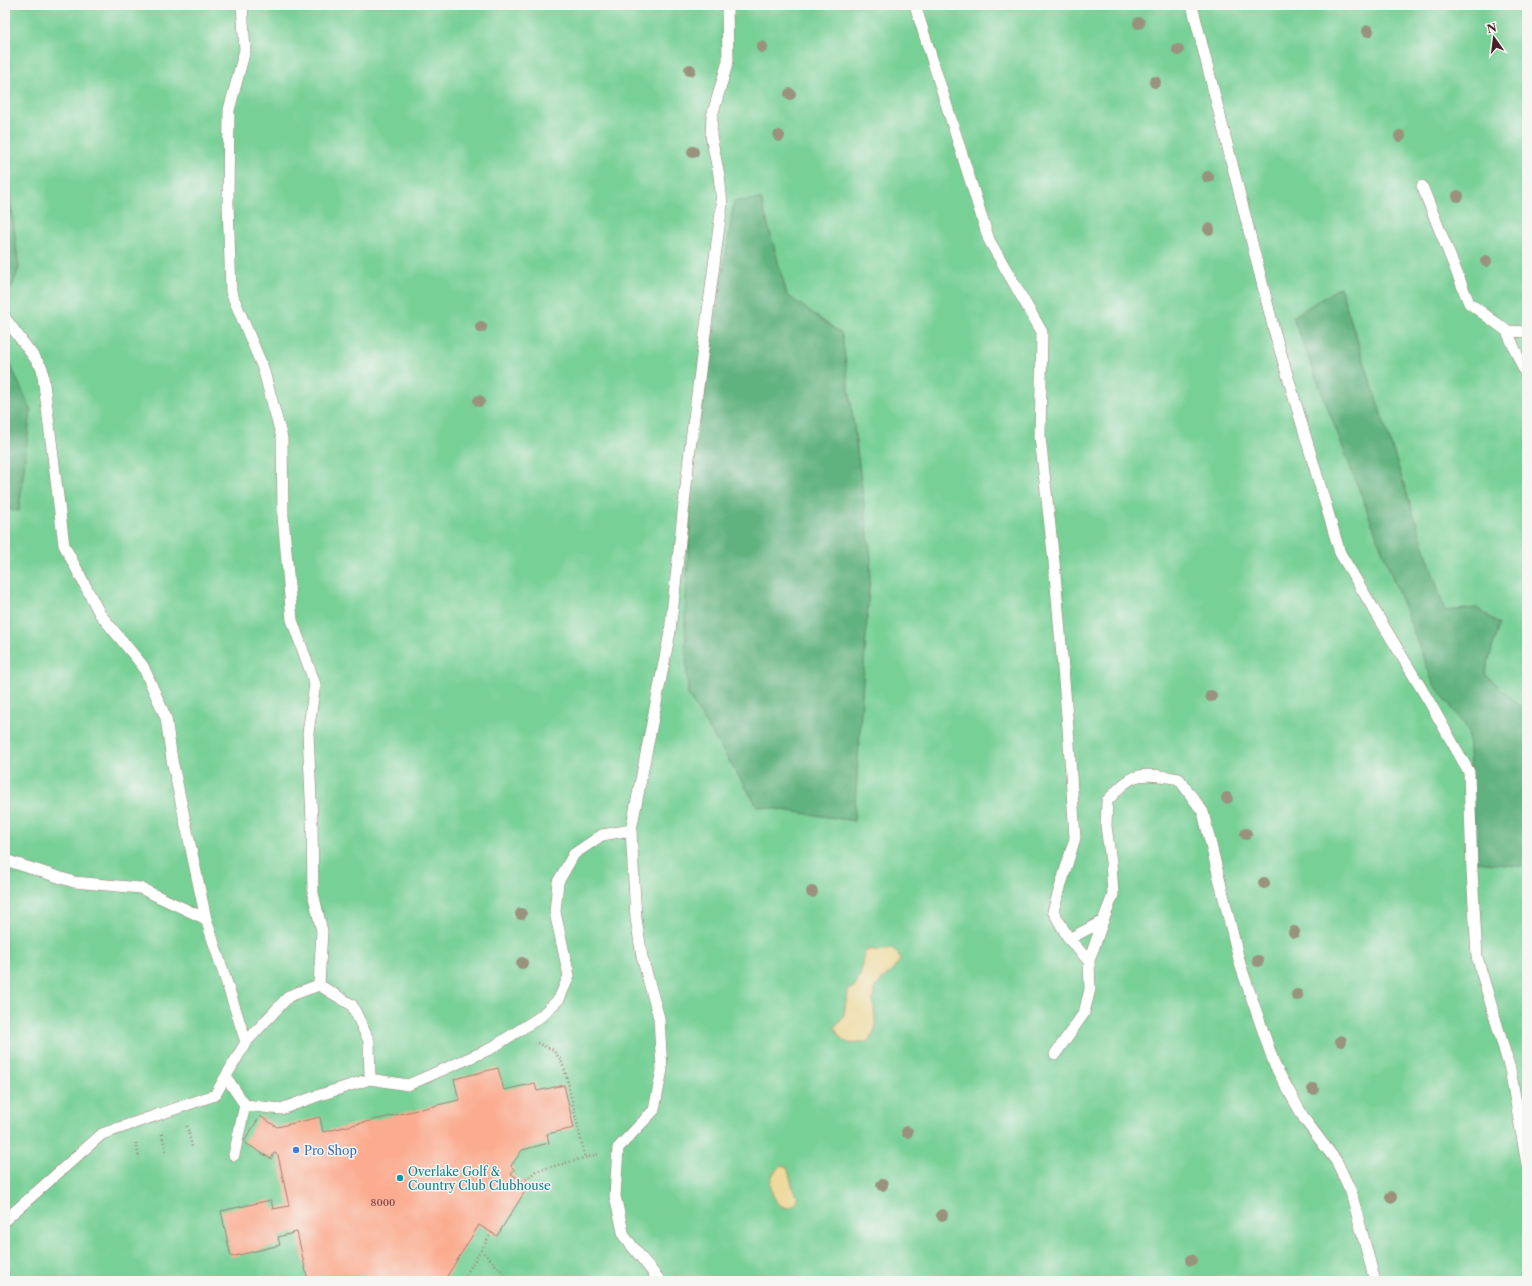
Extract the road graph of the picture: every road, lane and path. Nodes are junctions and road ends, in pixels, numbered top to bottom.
1 (242, 5) edge
2 (727, 5) edge
3 (915, 5) edge
4 (1192, 5) edge
5 (1422, 186) dead end
6 (5, 318) edge
7 (1507, 330) junction
8 (1527, 332) edge
9 (1527, 377) edge
10 (631, 830) junction
11 (5, 860) edge
12 (206, 919) junction
13 (1103, 920) junction
14 (1069, 939) junction
15 (1089, 961) junction
16 (319, 985) junction
17 (246, 1042) junction
18 (531, 1043) dead end
19 (1055, 1054) dead end
20 (226, 1077) junction
21 (370, 1079) junction
22 (245, 1105) junction
23 (187, 1125) dead end
24 (161, 1131) dead end
25 (134, 1137) dead end
26 (192, 1147) dead end
27 (618, 1148) junction
28 (166, 1153) dead end
29 (234, 1155) dead end
30 (139, 1158) dead end
31 (585, 1158) junction
32 (1527, 1164) edge
33 (523, 1182) dead end
34 (5, 1220) edge
35 (492, 1232) dead end
36 (480, 1250) junction
37 (462, 1281) edge
38 (511, 1281) edge
39 (660, 1281) edge
40 (1375, 1281) edge

1 - 16 lane
2 - 10 lane
3 - 14 lane
4 - 32 lane
5 - 7 lane
6 - 12 lane
7 - 8 lane
7 - 9 lane
10 - 21 lane
10 - 27 lane
11 - 12 lane
12 - 17 lane
13 - 14 lane
13 - 15 lane
13 - 40 lane
14 - 15 lane
15 - 19 lane
16 - 17 lane
16 - 21 lane
17 - 20 lane
18 - 31 path
20 - 22 lane
20 - 34 lane
21 - 22 lane
22 - 29 lane
23 - 26 path
24 - 28 path
25 - 30 path
27 - 31 path
27 - 39 lane
31 - 33 path
35 - 36 path
36 - 37 path
36 - 38 path

